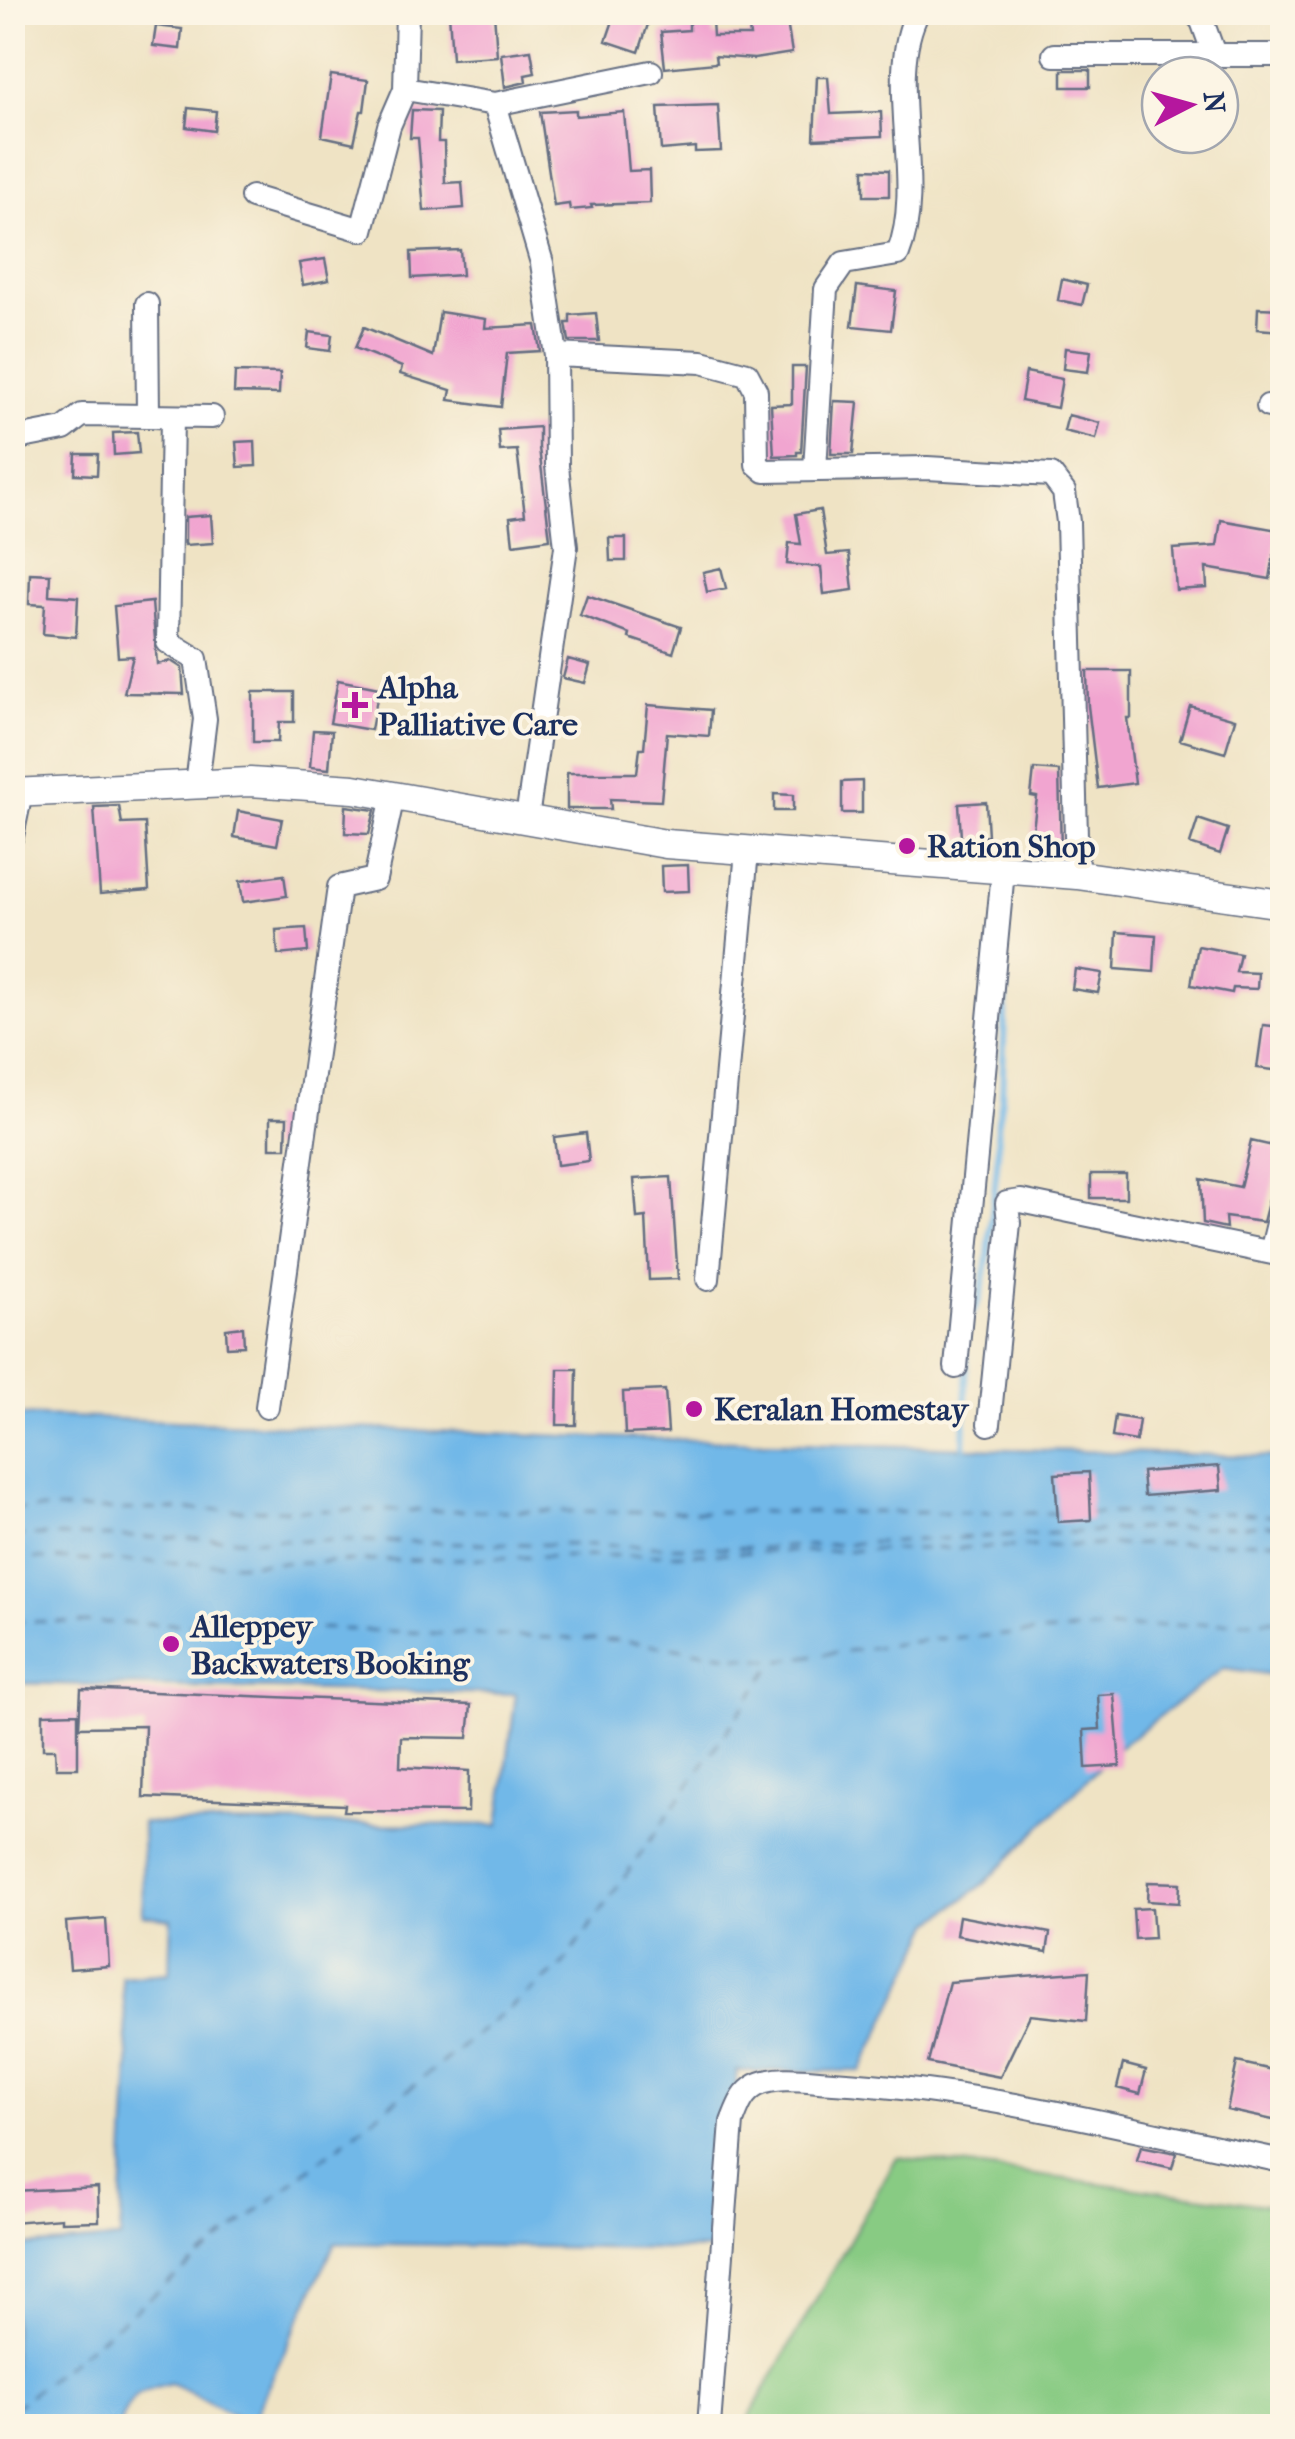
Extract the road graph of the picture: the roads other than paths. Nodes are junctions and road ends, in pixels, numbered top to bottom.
1 (407, 12) edge
2 (918, 12) edge
3 (1194, 12) edge
4 (1054, 54) dead end
5 (1214, 54) junction
6 (1282, 56) edge
7 (650, 72) dead end
8 (405, 90) junction
9 (495, 104) junction
10 (252, 198) dead end
11 (147, 304) dead end
12 (556, 355) junction
13 (212, 416) dead end
14 (160, 417) junction
15 (12, 439) edge
16 (815, 469) junction
17 (197, 784) junction
18 (17, 793) edge
19 (393, 796) junction
20 (527, 818) junction
21 (12, 836) edge
22 (746, 851) junction
23 (1003, 870) junction
24 (1077, 876) junction
25 (1282, 904) edge
26 (1282, 1206) edge
27 (1277, 1253) edge
28 (708, 1279) dead end
29 (956, 1367) dead end
30 (267, 1407) dead end
31 (989, 1424) dead end
32 (1282, 2161) edge
33 (709, 2426) edge

1 - 8 street
2 - 16 street
3 - 5 street
4 - 5 street
5 - 6 street
7 - 9 street
8 - 9 street
8 - 10 street
9 - 12 street
11 - 14 street
12 - 16 street
12 - 20 street
13 - 14 street
14 - 15 street
14 - 17 street
16 - 24 street
17 - 18 main road
17 - 19 main road
18 - 21 street
19 - 20 main road
19 - 30 street
20 - 22 main road
22 - 23 main road
22 - 28 street
23 - 24 main road
23 - 29 street
24 - 25 main road
26 - 27 street
27 - 31 street
32 - 33 street

